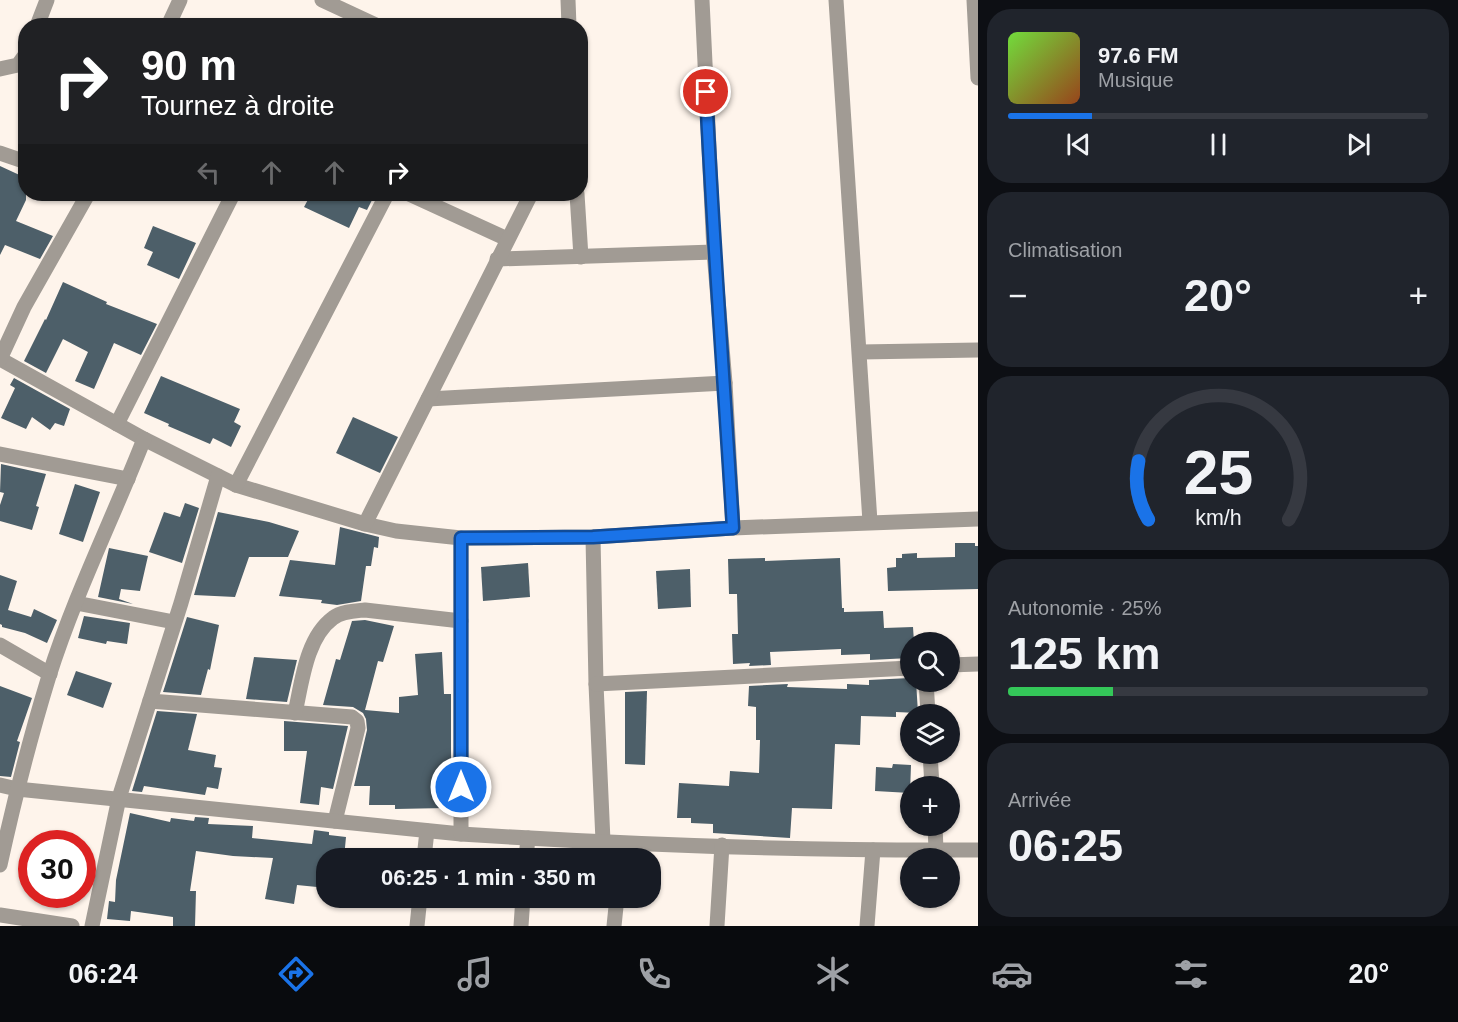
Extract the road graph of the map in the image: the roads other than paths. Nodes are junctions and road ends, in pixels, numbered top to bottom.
1 (47, 0) edge
2 (180, 0) edge
3 (322, 0) edge
4 (568, 0) edge
5 (702, 0) edge
6 (836, 0) edge
7 (974, 0) edge
8 (41, 18) edge
9 (172, 18) edge
10 (361, 18) edge
11 (569, 18) edge
12 (18, 65) edge
13 (0, 69) edge
14 (978, 78) edge
15 (0, 153) edge
16 (18, 159) edge
17 (84, 201) edge
18 (230, 201) edge
19 (383, 201) edge
20 (424, 201) edge
21 (527, 201) edge
22 (577, 201) edge
23 (507, 239) junction
24 (714, 252) junction
25 (581, 257) junction
26 (497, 259) junction
27 (978, 350) edge
28 (860, 352) junction
29 (0, 359) edge
30 (725, 383) junction
31 (428, 399) junction
32 (117, 424) junction
33 (144, 439) junction
34 (0, 454) edge
35 (218, 476) junction
36 (128, 479) junction
37 (236, 485) junction
38 (978, 519) edge
39 (870, 522) junction
40 (365, 524) junction
41 (733, 528) junction
42 (593, 537) junction
43 (461, 538) junction
44 (76, 603) junction
45 (461, 621) junction
46 (174, 622) junction
47 (0, 645) edge
48 (978, 664) edge
49 (960, 665) edge
50 (900, 669) edge
51 (50, 674) junction
52 (596, 684) junction
53 (150, 701) junction
54 (295, 713) junction
55 (0, 785) edge
56 (17, 789) junction
57 (119, 798) junction
58 (335, 821) junction
59 (427, 831) junction
60 (461, 834) junction
61 (528, 838) junction
62 (603, 841) junction
63 (621, 842) junction
64 (722, 845) junction
65 (425, 848) edge
66 (527, 848) edge
67 (621, 848) edge
68 (873, 850) junction
69 (900, 850) edge
70 (960, 850) edge
71 (978, 850) edge
72 (0, 865) edge
73 (419, 908) edge
74 (522, 908) edge
75 (616, 908) edge
76 (0, 915) edge
77 (72, 926) edge
78 (92, 926) edge
79 (417, 926) edge
80 (520, 926) edge
81 (614, 926) edge
82 (717, 926) edge
83 (867, 926) edge

1 - 8 street
2 - 9 street
3 - 10 street
4 - 11 street
5 - 24 street
6 - 28 street
7 - 14 street
12 - 13 street
15 - 16 street
17 - 29 street
18 - 32 street
19 - 37 street
20 - 23 street
21 - 23 street
22 - 25 street
23 - 26 street
24 - 25 street
24 - 30 street
25 - 26 street
26 - 31 street
27 - 28 street
28 - 39 street
29 - 32 street
30 - 31 street
30 - 41 street
31 - 40 street
32 - 33 street
33 - 35 street
33 - 36 street
34 - 36 street
35 - 37 street
35 - 46 street
36 - 44 street
37 - 40 street
38 - 39 street
39 - 41 street
40 - 43 street
41 - 42 street
42 - 43 street
42 - 52 street
43 - 45 street
44 - 46 street
44 - 51 street
45 - 54 street
45 - 60 street
46 - 53 street
47 - 51 street
48 - 49 street
50 - 52 street
51 - 56 street
52 - 62 street
53 - 54 street
53 - 57 street
54 - 58 street
55 - 56 street
56 - 57 street
56 - 72 street
57 - 58 street
57 - 78 street
58 - 59 street
59 - 60 street
59 - 65 street
60 - 61 street
61 - 62 street
61 - 66 street
62 - 63 street
63 - 64 street
63 - 67 street
64 - 68 street
64 - 82 street
68 - 69 street
68 - 83 street
70 - 71 street
73 - 79 street
74 - 80 street
75 - 81 street
76 - 77 street

